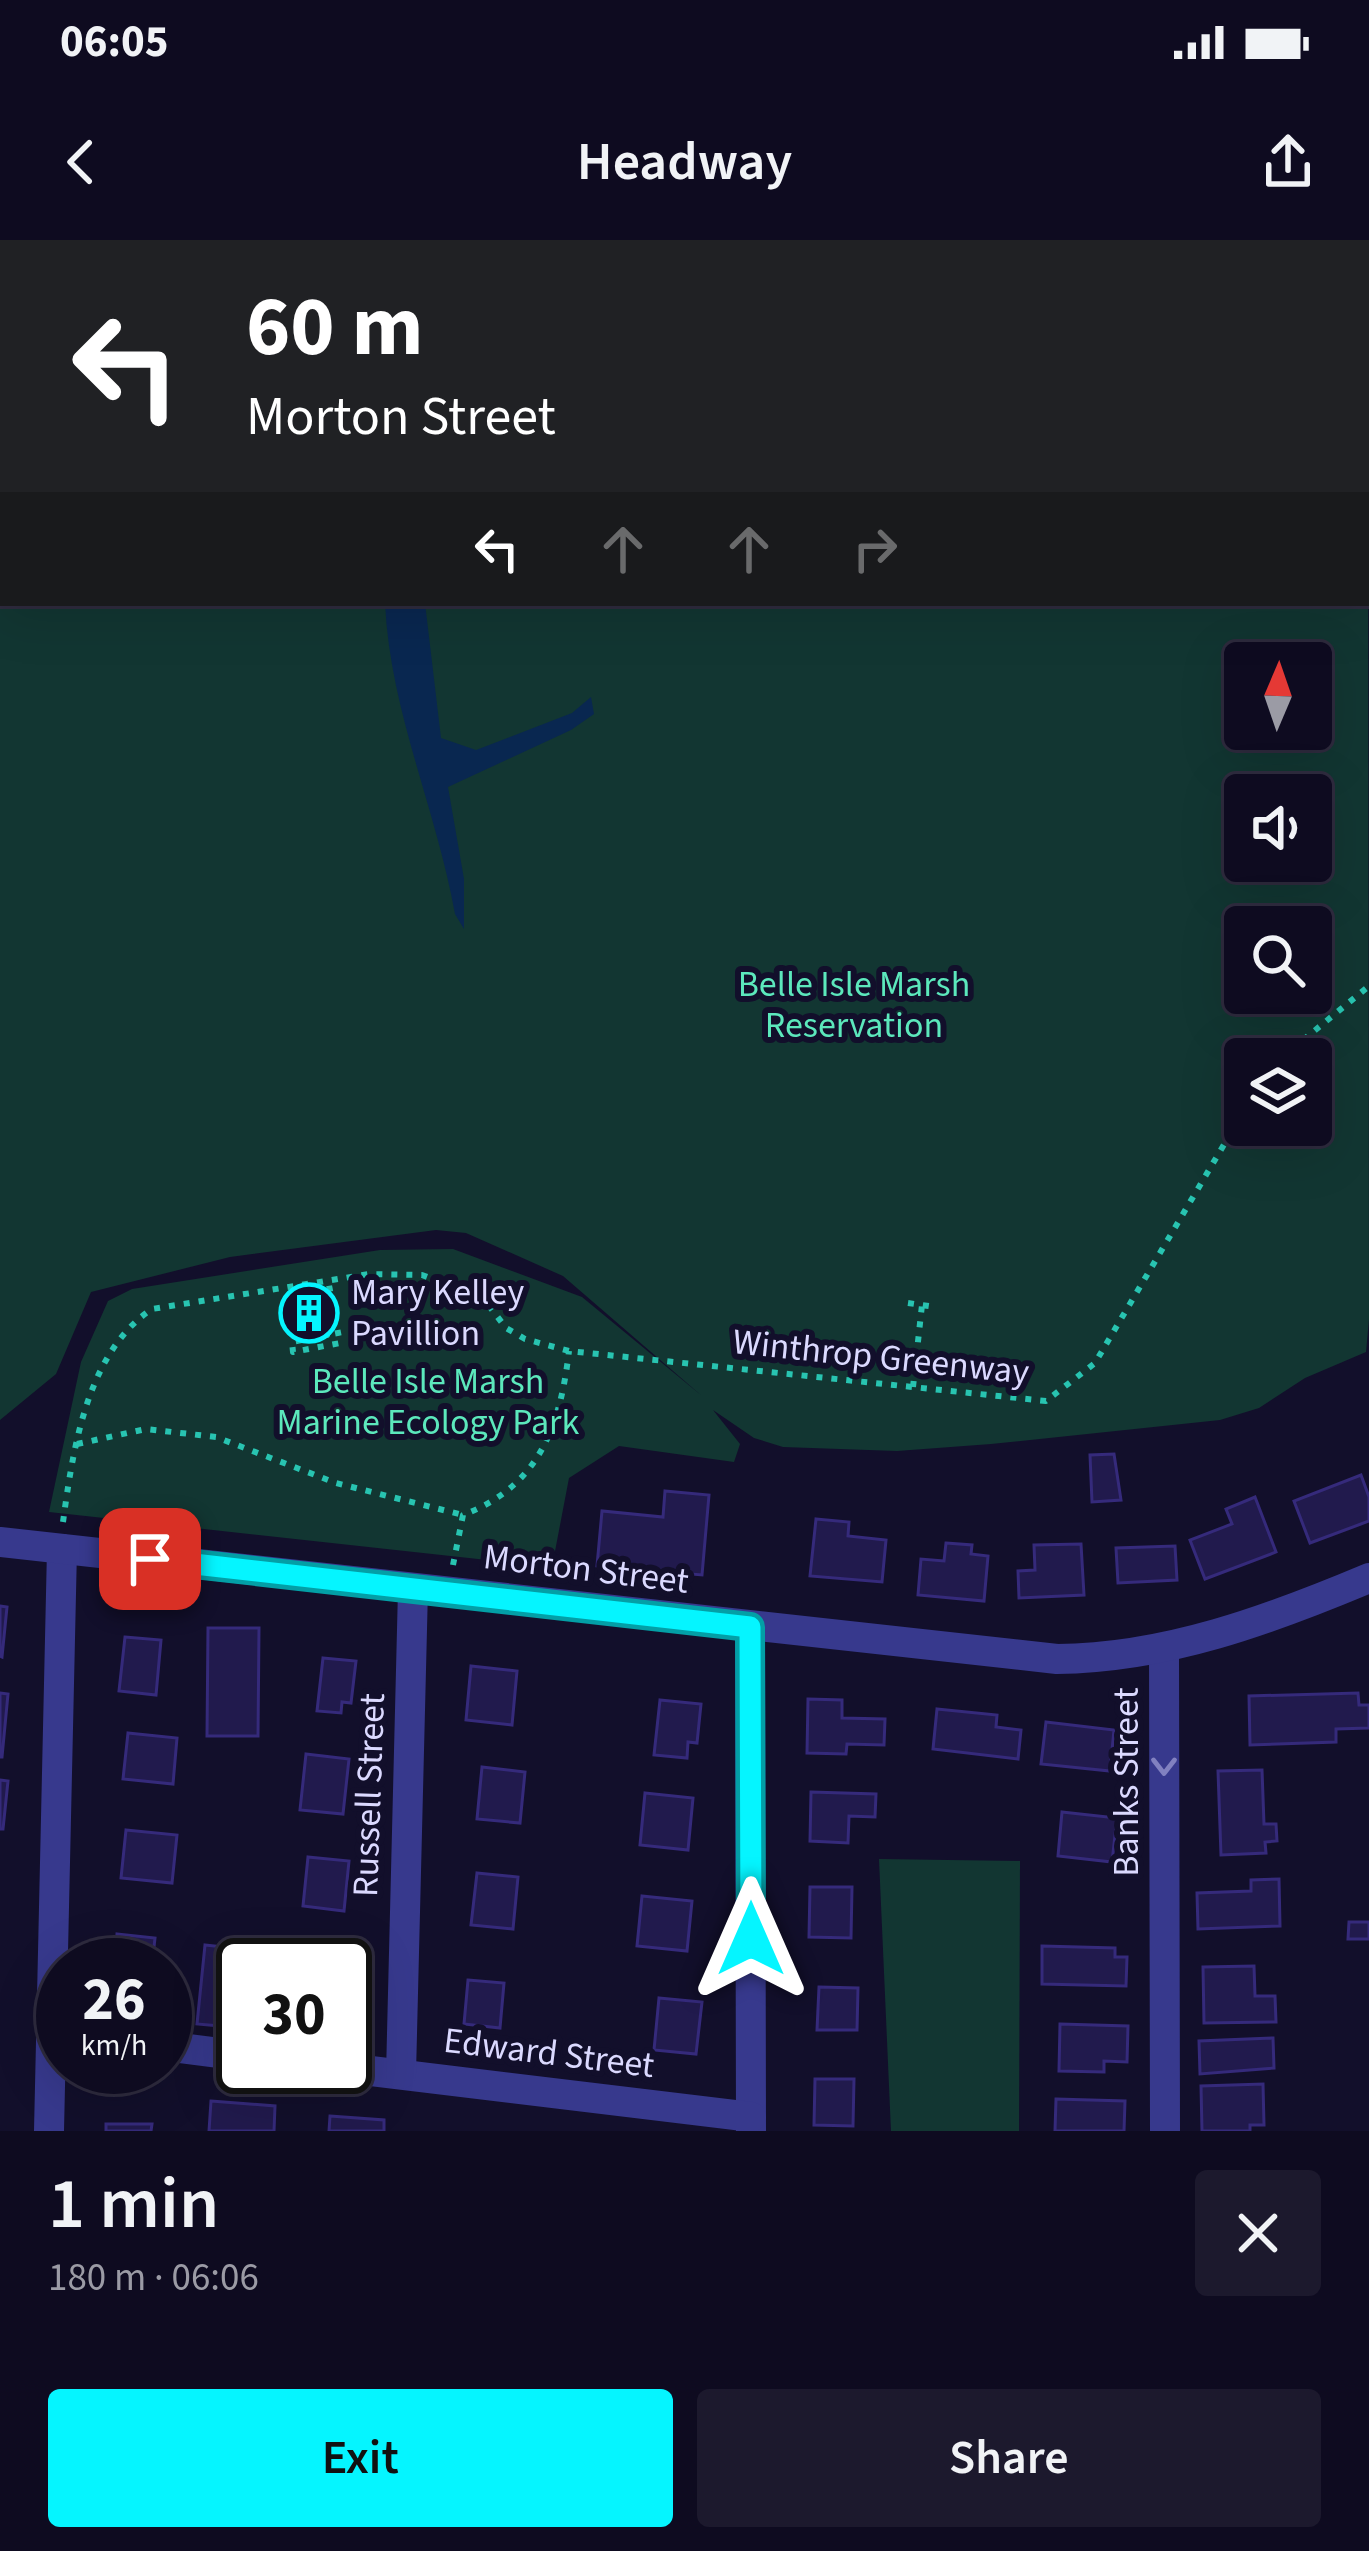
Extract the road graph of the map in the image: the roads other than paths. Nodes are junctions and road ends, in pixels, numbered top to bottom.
1 (0, 1542) edge
2 (62, 1549) junction
3 (1369, 1578) edge
4 (413, 1589) junction
5 (750, 1627) junction
6 (1164, 1649) junction
7 (58, 1938) edge
8 (372, 2071) edge
9 (400, 2074) junction
10 (52, 2094) edge
11 (751, 2124) edge
12 (49, 2131) edge
13 (1166, 2131) edge

1 - 2 street, Morton Street
2 - 4 street, Morton Street
2 - 7 street
3 - 6 street, Banks Street
4 - 5 street, Morton Street
4 - 9 street, Russell Street
5 - 6 street, Morton Street
5 - 11 street
6 -> 13 street, Banks Street
8 - 9 street, Edward Street
9 - 11 street, Edward Street
10 - 12 street

